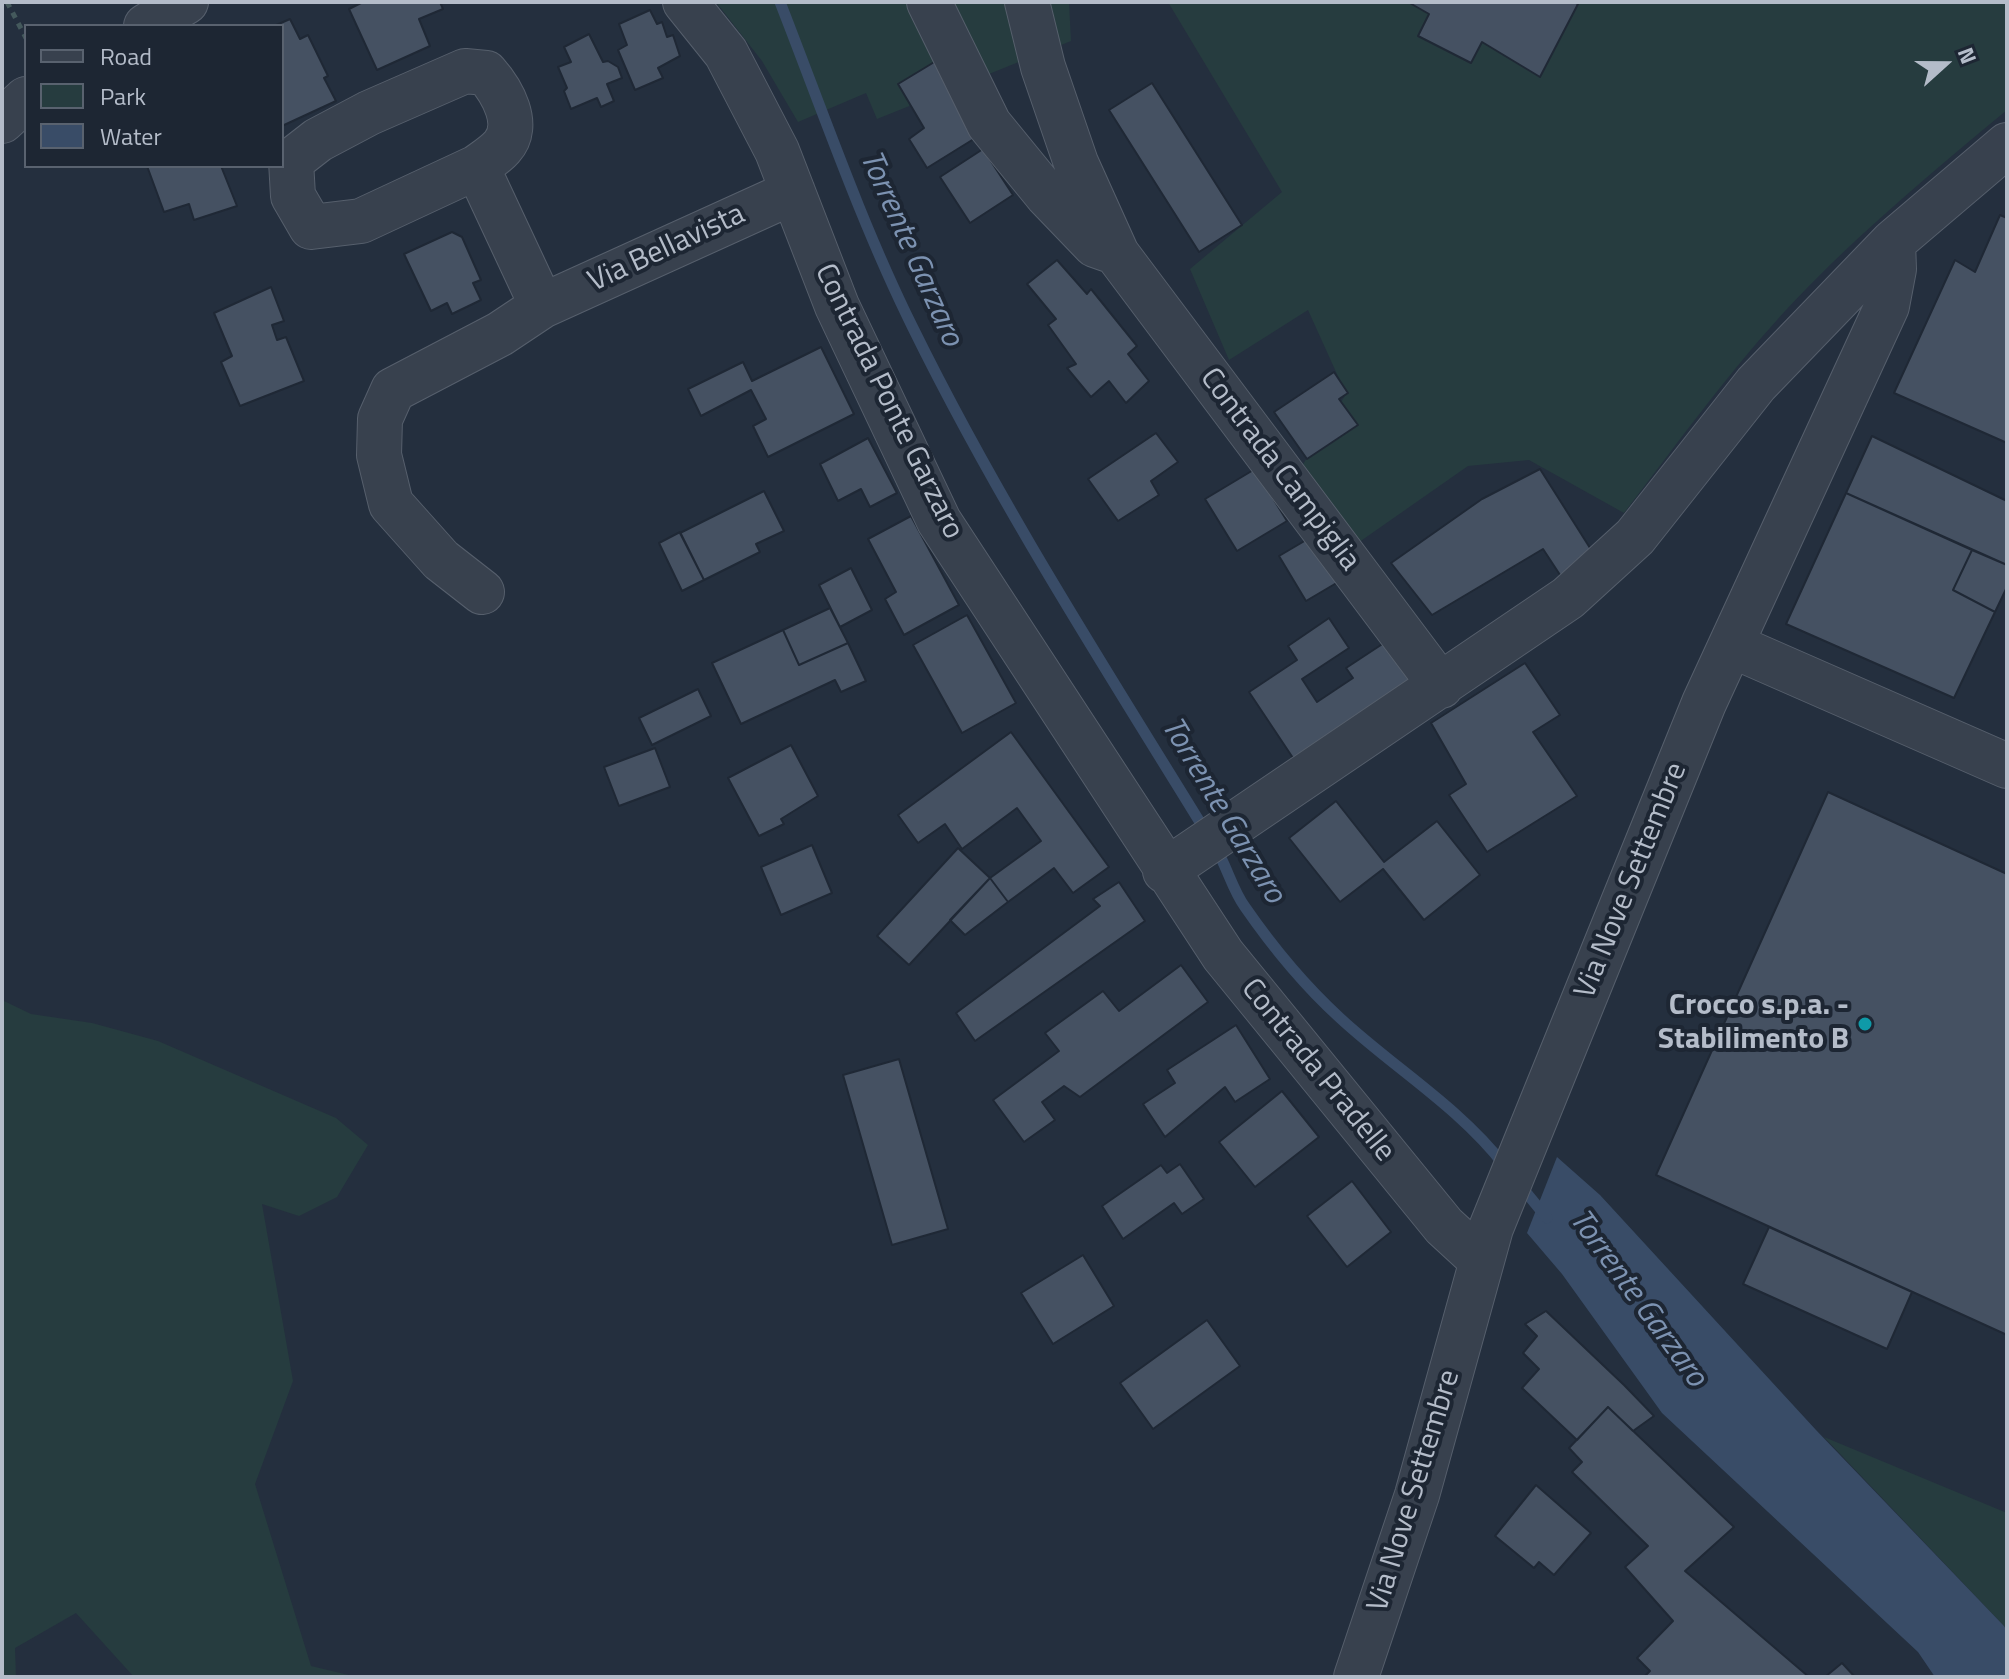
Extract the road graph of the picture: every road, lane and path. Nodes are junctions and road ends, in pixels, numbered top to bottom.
1 (7, 2) edge
2 (186, 2) edge
3 (685, 2) edge
4 (929, 2) edge
5 (1027, 2) edge
6 (149, 24) edge
7 (24, 34) edge
8 (24, 101) edge
9 (2, 121) edge
10 (2007, 145) edge
11 (477, 167) junction
12 (793, 192) junction
13 (1893, 242) junction
14 (1117, 254) junction
15 (542, 306) junction
16 (482, 592) dead end
17 (1731, 645) junction
18 (1441, 686) junction
19 (2007, 766) edge
20 (1165, 871) junction
21 (1486, 1244) junction
22 (1356, 1677) edge

1 - 7 path
2 - 6 street
3 - 12 street, Contrada Ponte Garzaro
4 - 14 street, Contrada Campiglia
5 - 14 street, Contrada Campiglia
8 - 9 street
10 - 13 street
11 - 11 street
11 - 15 street
12 - 15 street, Via Bellavista
12 - 20 street, Contrada Ponte Garzaro
13 - 17 street, Via Nove Settembre
13 - 18 street
14 - 18 street, Contrada Campiglia
15 - 16 street, Via Bellavista
17 - 19 street
17 - 21 street, Via Nove Settembre
18 - 20 street
20 - 21 street, Contrada Pradelle
21 - 22 street, Via Nove Settembre

